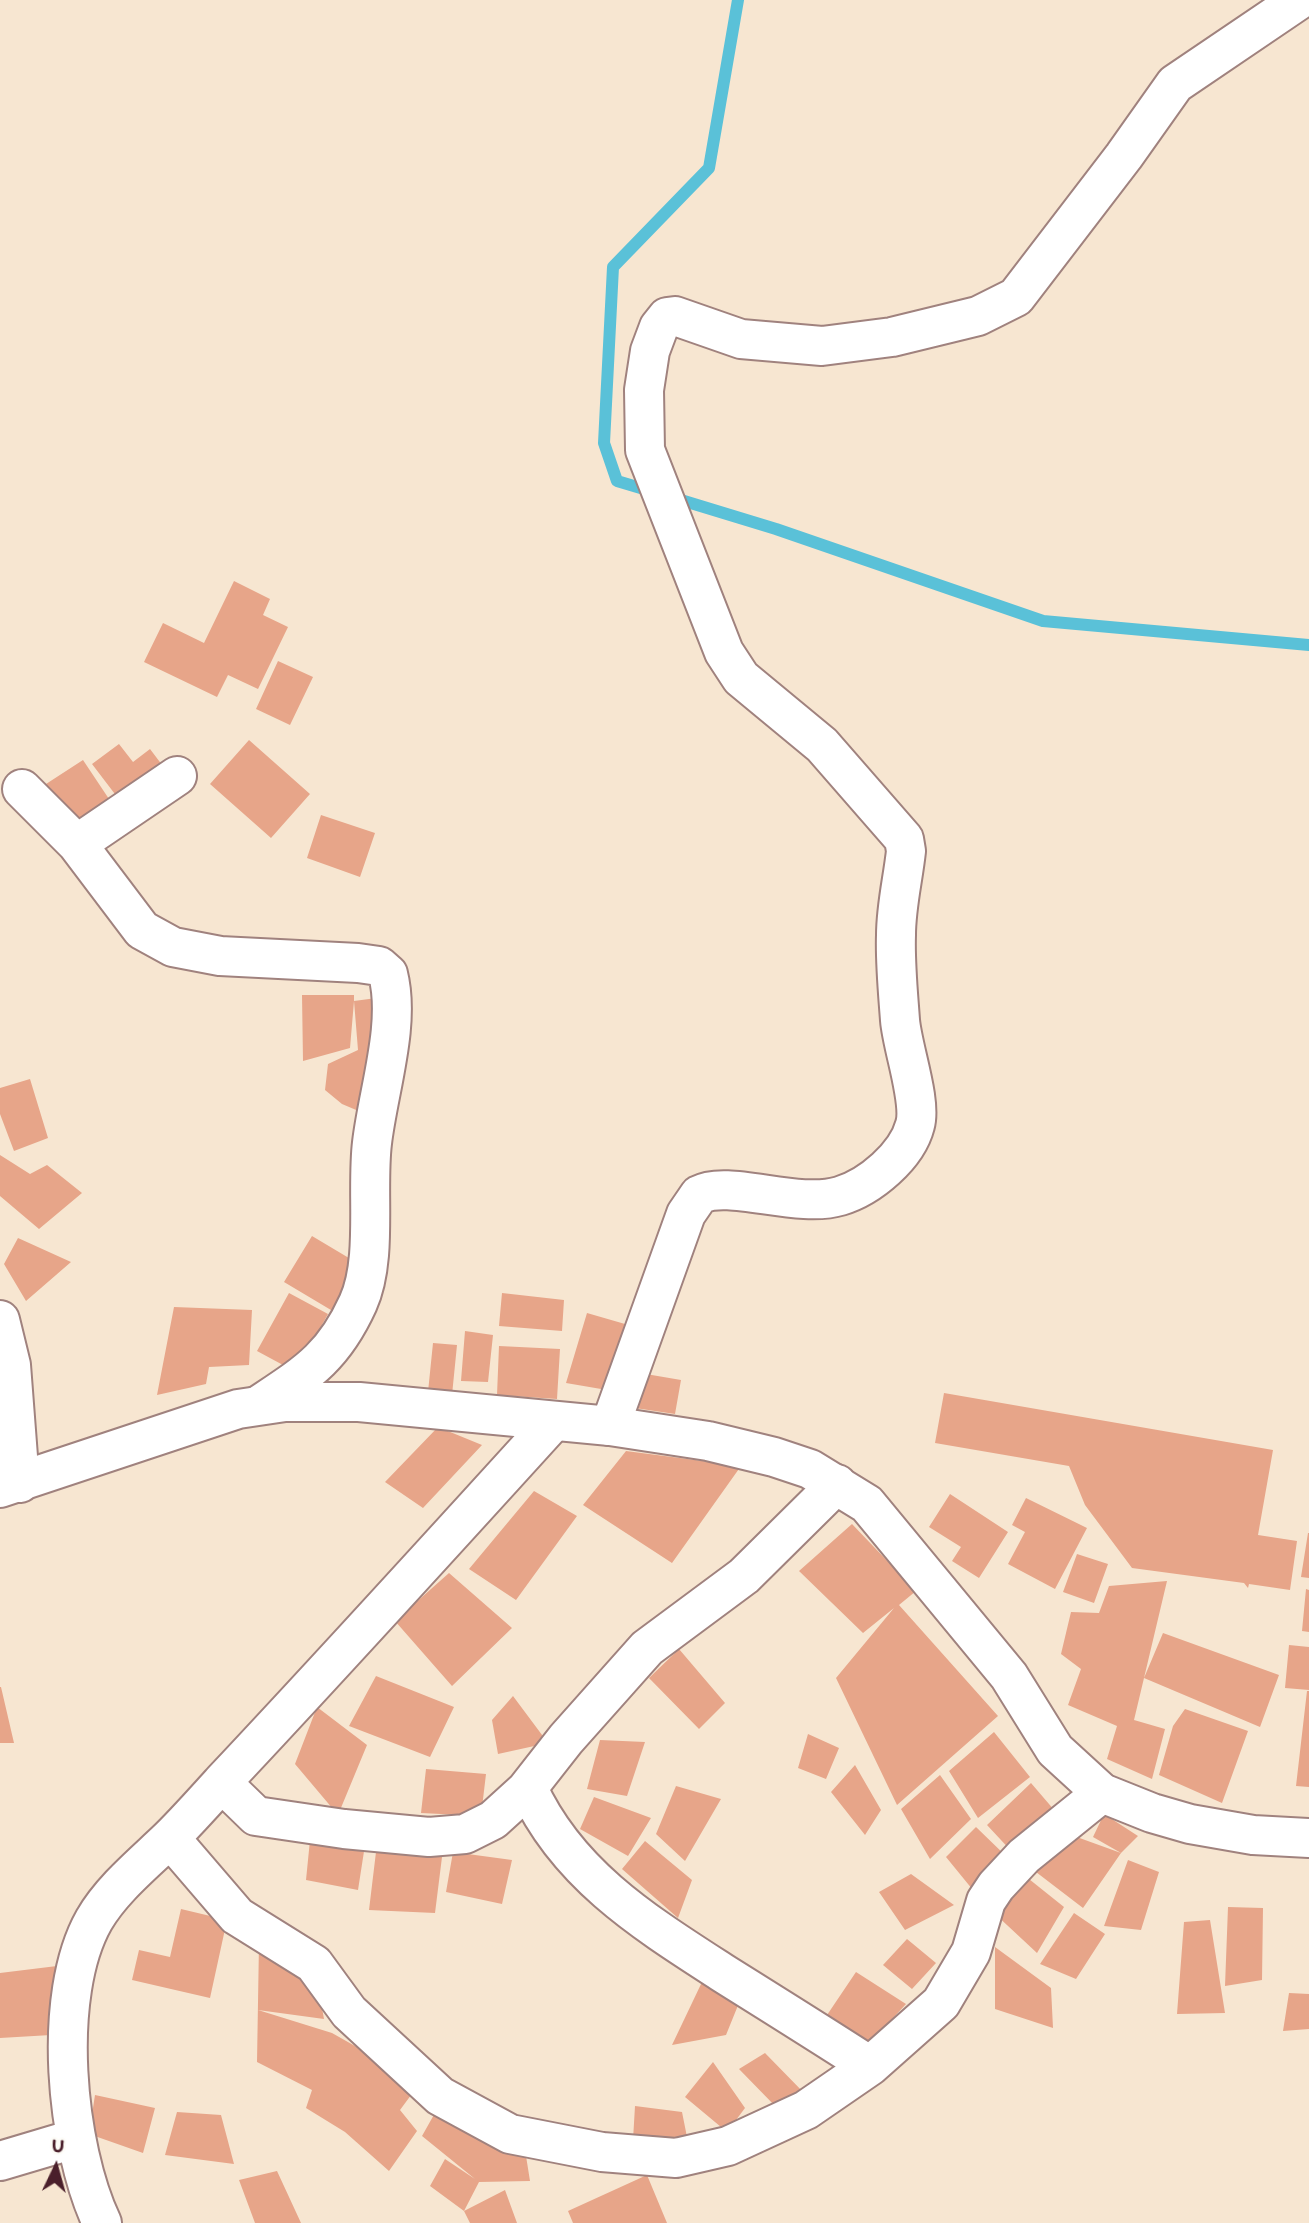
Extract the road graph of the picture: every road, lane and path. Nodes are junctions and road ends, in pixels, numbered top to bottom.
1 (1299, 0) edge
2 (177, 776) dead end
3 (22, 789) dead end
4 (77, 844) junction
5 (0, 1320) edge
6 (272, 1403) junction
7 (552, 1423) junction
8 (610, 1426) junction
9 (837, 1484) junction
10 (10, 1486) edge
11 (222, 1783) junction
12 (528, 1788) junction
13 (1102, 1793) junction
14 (170, 1838) junction
15 (1309, 1838) edge
16 (870, 2066) junction
17 (74, 2139) junction
18 (0, 2161) edge
19 (102, 2223) edge

1 - 8 street
2 - 4 street
3 - 4 street
4 - 6 street
5 - 10 street
6 - 7 street
6 - 10 street
7 - 8 street
7 - 11 street
8 - 9 street
9 - 12 street
9 - 13 street
11 - 12 street
11 - 14 street
12 - 16 street
13 - 15 street
13 - 16 street
14 - 16 street
14 - 17 street
17 - 18 street
17 - 19 street

